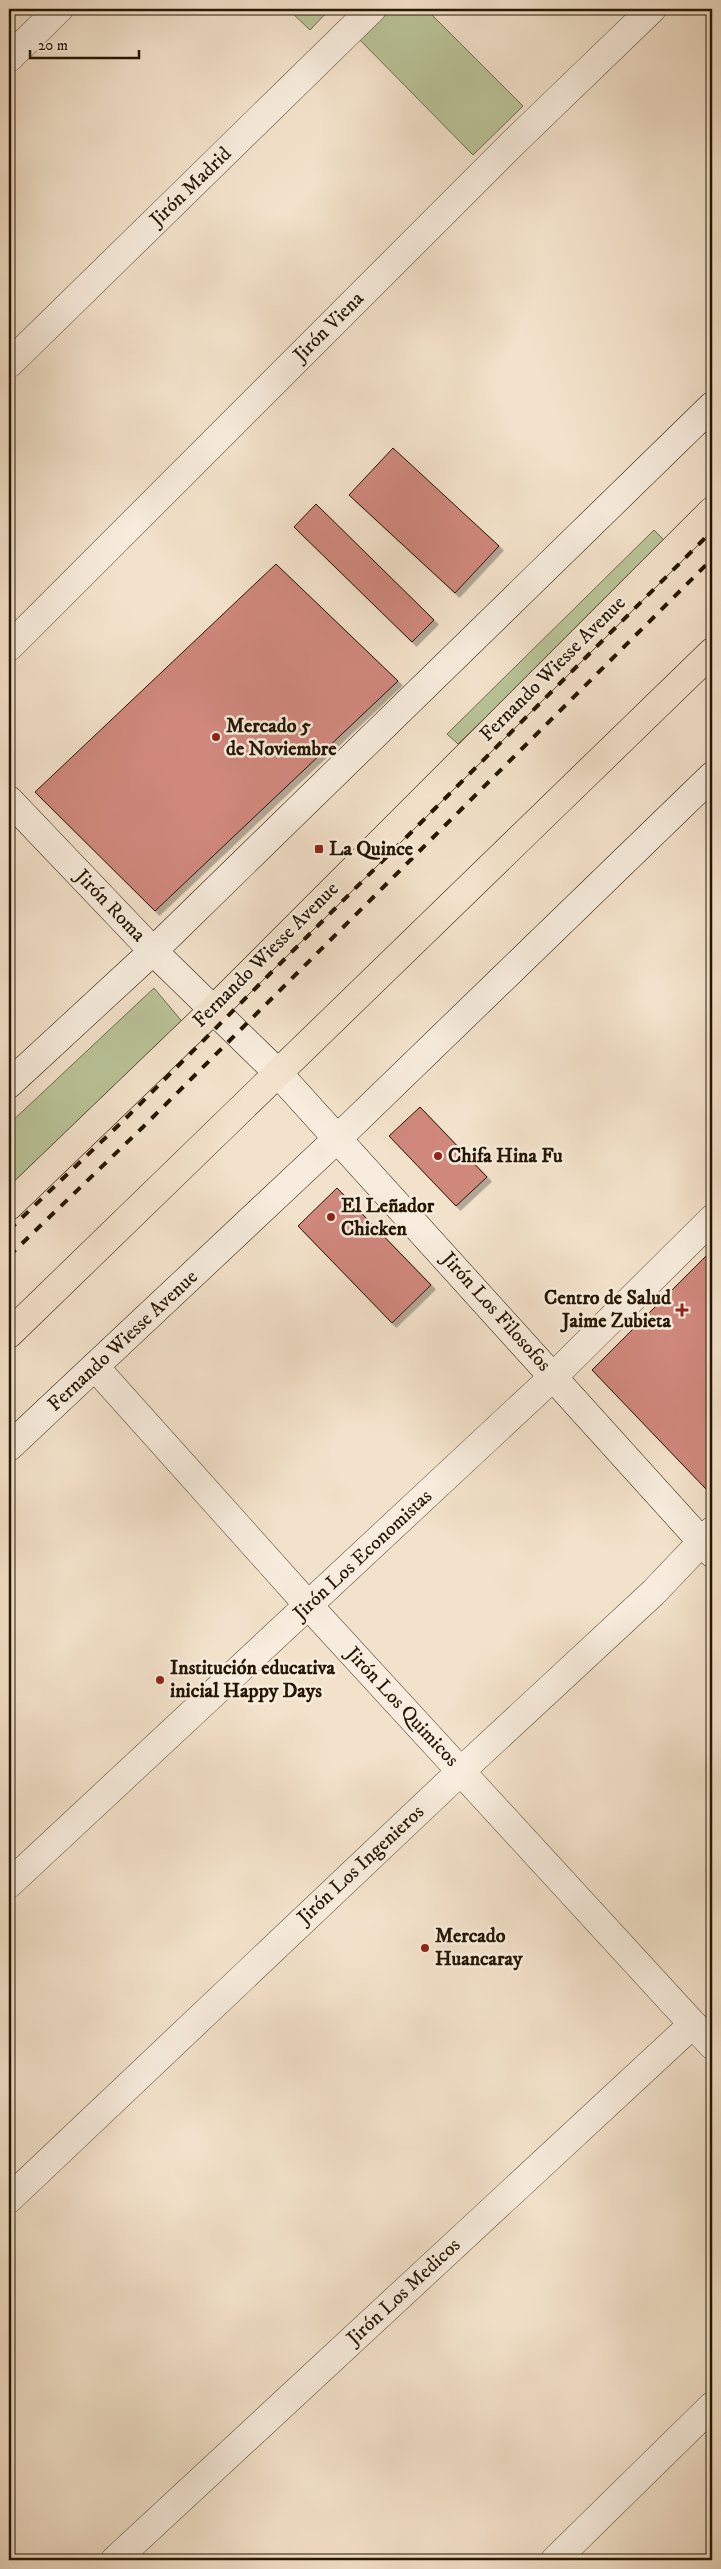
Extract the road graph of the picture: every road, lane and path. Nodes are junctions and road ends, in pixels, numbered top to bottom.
1 (59, 9) edge
2 (372, 9) edge
3 (652, 9) edge
4 (9, 58) edge
5 (9, 364) edge
6 (712, 406) edge
7 (712, 511) edge
8 (9, 648) edge
9 (712, 652) edge
10 (712, 776) edge
11 (9, 800) edge
12 (153, 952) junction
13 (213, 1010) junction
14 (277, 1072) junction
15 (9, 1084) edge
16 (338, 1138) junction
17 (9, 1206) edge
18 (712, 1220) edge
19 (9, 1334) edge
20 (95, 1367) junction
21 (554, 1376) junction
22 (9, 1447) edge
23 (709, 1542) edge
24 (309, 1606) junction
25 (461, 1771) junction
26 (9, 1884) edge
27 (693, 2024) junction
28 (712, 2045) edge
29 (9, 2199) edge
30 (712, 2406) edge
31 (114, 2560) edge
32 (554, 2560) edge

1 - 4 street
2 - 5 street, Jirón Madrid
3 - 8 street, Jirón Viena
6 - 12 street
7 - 13 main road, Fernando Wiesse Avenue
9 - 14 main road
10 - 16 street, Fernando Wiesse Avenue
11 - 12 street, Jirón Roma
12 - 13 street, Jirón Roma
12 - 15 street
13 - 14 street, Jirón Los Filosofos
13 - 17 main road, Fernando Wiesse Avenue
14 - 16 street, Jirón Los Filosofos
14 - 19 main road
16 - 20 street, Fernando Wiesse Avenue
16 - 21 street, Jirón Los Filosofos
18 - 21 street, Jirón Los Economistas
20 - 22 street, Fernando Wiesse Avenue
20 - 24 street, Jirón Los Quimicos
21 - 23 street, Jirón Los Filosofos
21 - 24 street, Jirón Los Economistas
23 - 25 street, Jirón Los Ingenieros
24 - 25 street, Jirón Los Quimicos
24 - 26 street, Jirón Los Economistas
25 - 27 street, Jirón Los Quimicos
25 - 29 street, Jirón Los Ingenieros
27 - 28 street, Jirón Los Quimicos
27 - 31 street, Jirón Los Medicos
30 - 32 street

